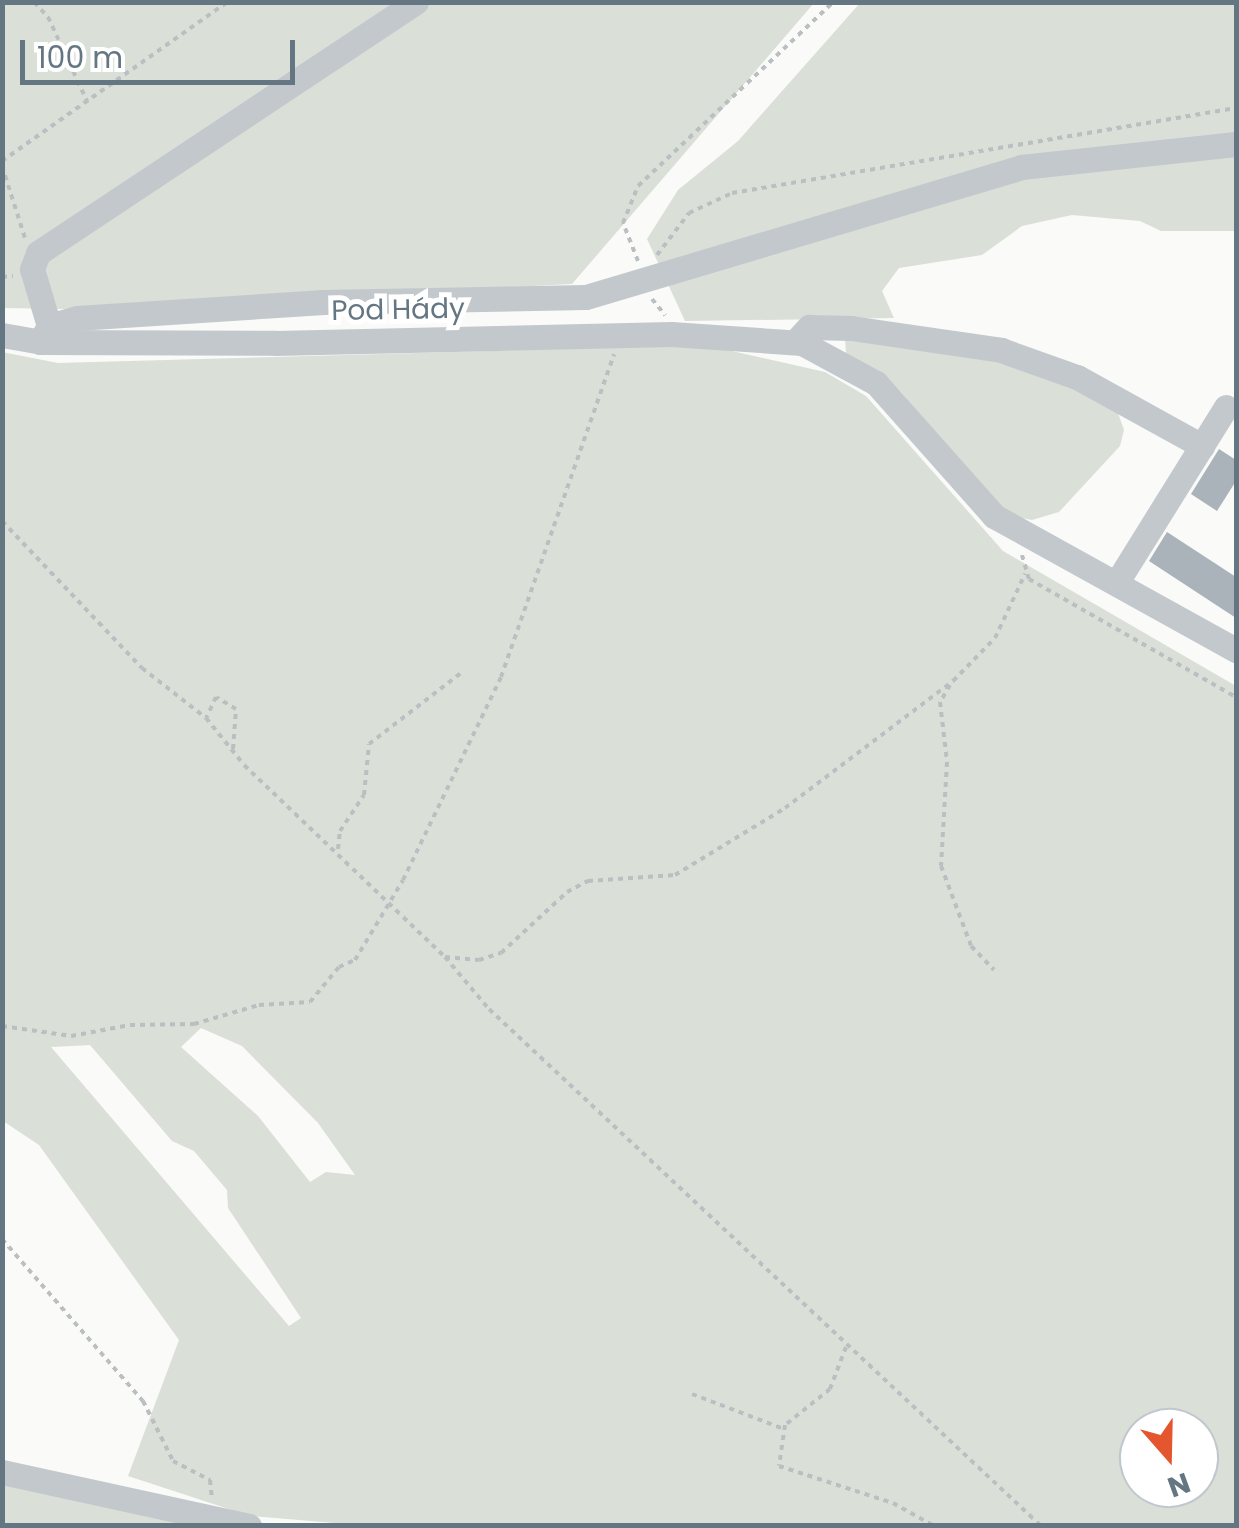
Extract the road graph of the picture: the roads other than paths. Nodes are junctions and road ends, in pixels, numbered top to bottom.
1 (416, 2) edge
2 (1236, 144) edge
3 (44, 334) junction
4 (2, 336) edge
5 (794, 342) junction
6 (1226, 407) dead end
7 (1202, 446) junction
8 (1117, 582) junction
9 (1236, 650) edge
10 (2, 1472) edge
11 (250, 1526) edge

1 - 3 street
2 - 3 street
3 - 4 street, Pod Hády
3 - 5 street, Pod Hády
5 - 7 street, Pod Hády
5 - 8 street, Pod Hády
6 - 7 street
7 - 8 street
8 - 9 street, Pod Hády
10 - 11 street

